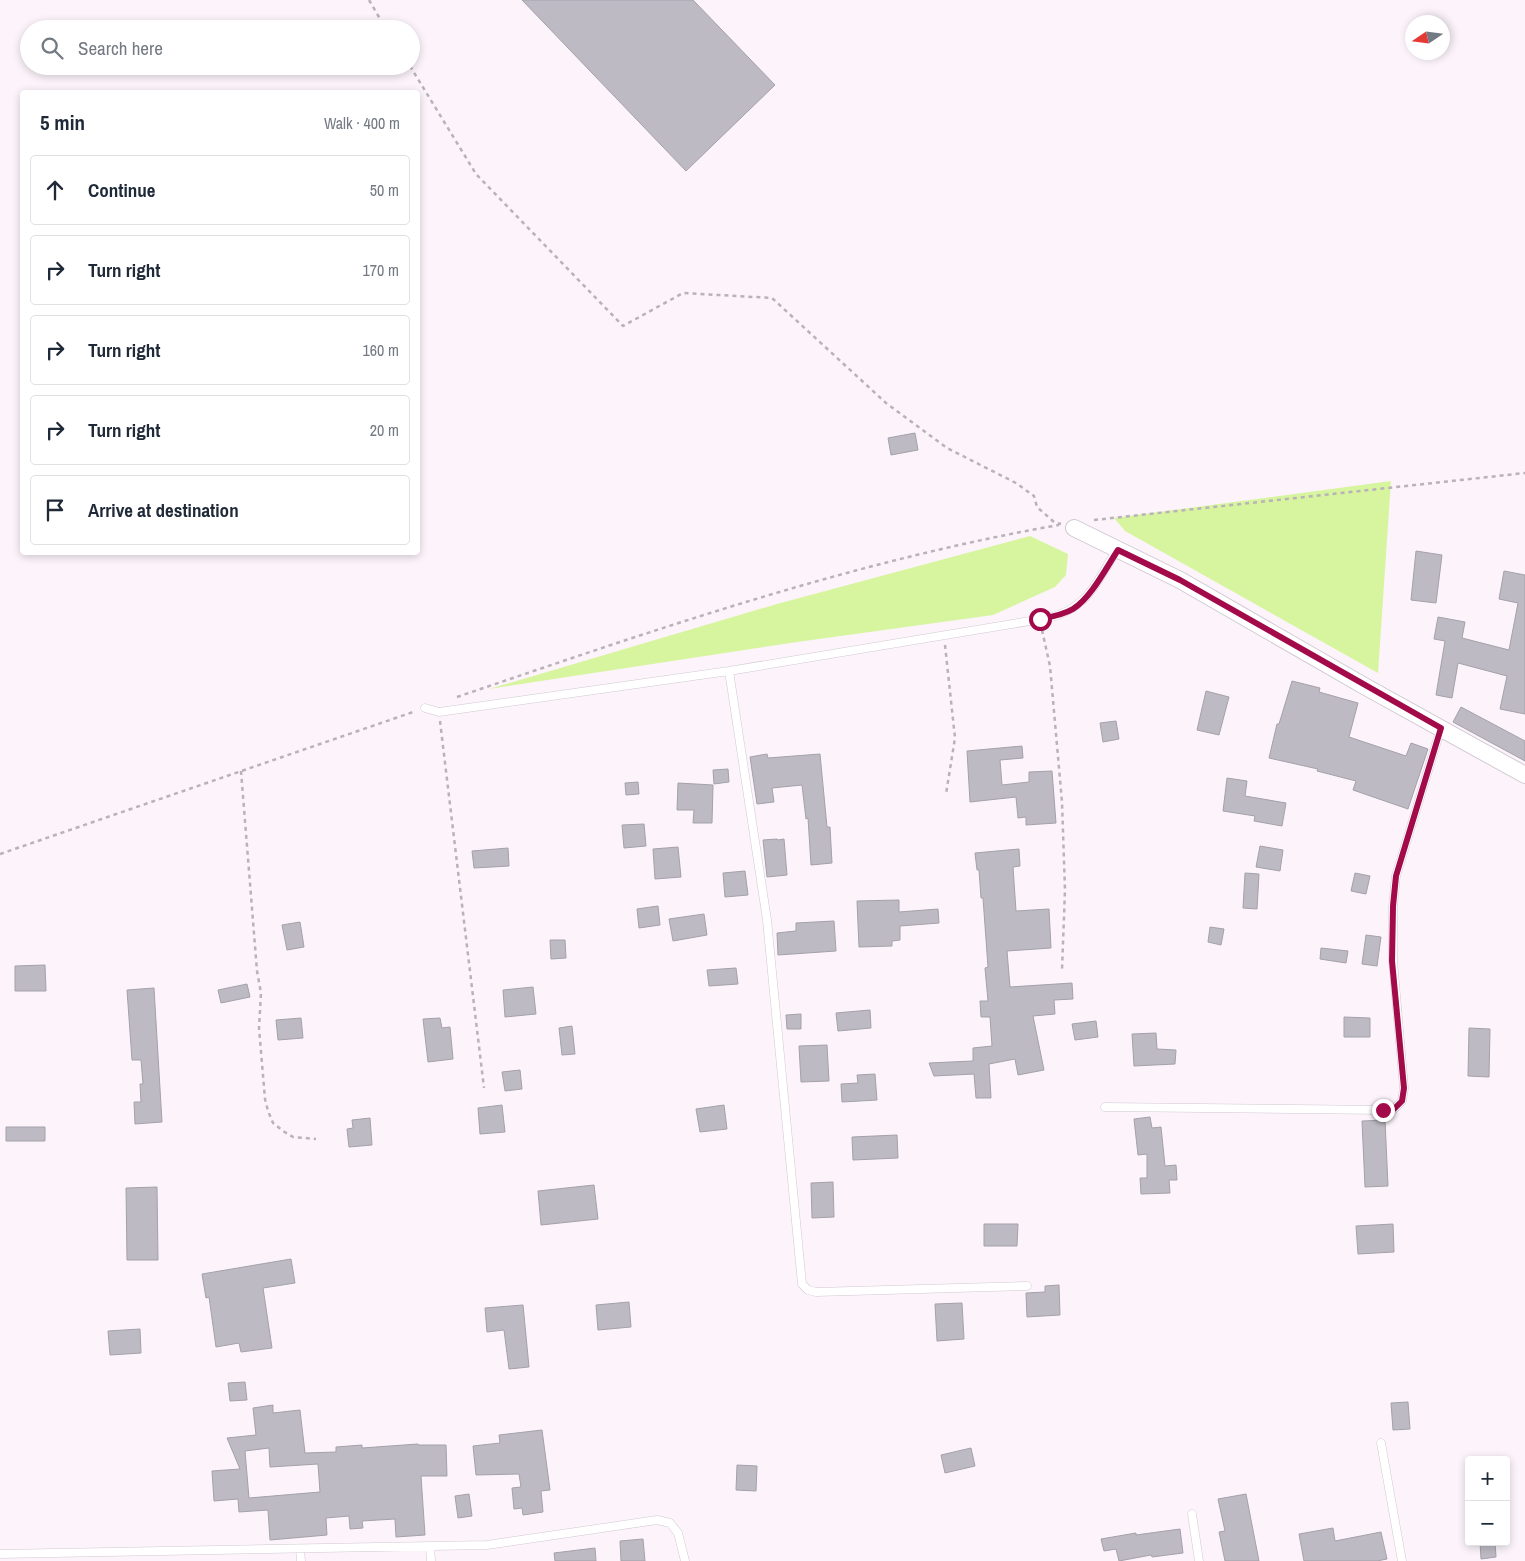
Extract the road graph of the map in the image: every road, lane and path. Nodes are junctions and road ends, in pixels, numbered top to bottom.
1 (368, 0) edge
2 (380, 20) edge
3 (416, 75) edge
4 (1525, 473) edge
5 (1075, 525) junction
6 (1118, 550) junction
7 (1040, 619) junction
8 (944, 635) junction
9 (729, 671) junction
10 (451, 699) dead end
11 (424, 708) joint
12 (439, 712) junction
13 (1441, 728) junction
14 (241, 771) junction
15 (1525, 775) edge
16 (946, 794) dead end
17 (0, 854) edge
18 (1062, 970) dead end
19 (484, 1088) dead end
20 (1105, 1107) dead end
21 (316, 1139) dead end
22 (1027, 1286) dead end
23 (1381, 1443) dead end
24 (1192, 1514) dead end
25 (430, 1547) junction
26 (300, 1549) junction
27 (0, 1554) edge
28 (301, 1561) edge
29 (431, 1561) edge
30 (685, 1561) edge
31 (1199, 1561) edge
32 (1402, 1561) edge

1 - 2 path
3 - 5 path
4 - 5 path
5 - 6 street
5 - 10 path
6 - 7 lane
6 - 13 street
7 - 8 lane
7 - 18 path
8 - 9 lane
8 - 16 path
9 - 12 lane
9 - 22 lane
11 - 12 lane
11 - 14 path
12 - 19 path
13 - 15 street
13 - 20 lane
14 - 17 path
14 - 21 path
23 - 32 lane
24 - 31 lane
25 - 26 lane
25 - 29 lane
25 - 30 lane
26 - 27 lane
26 - 28 lane

